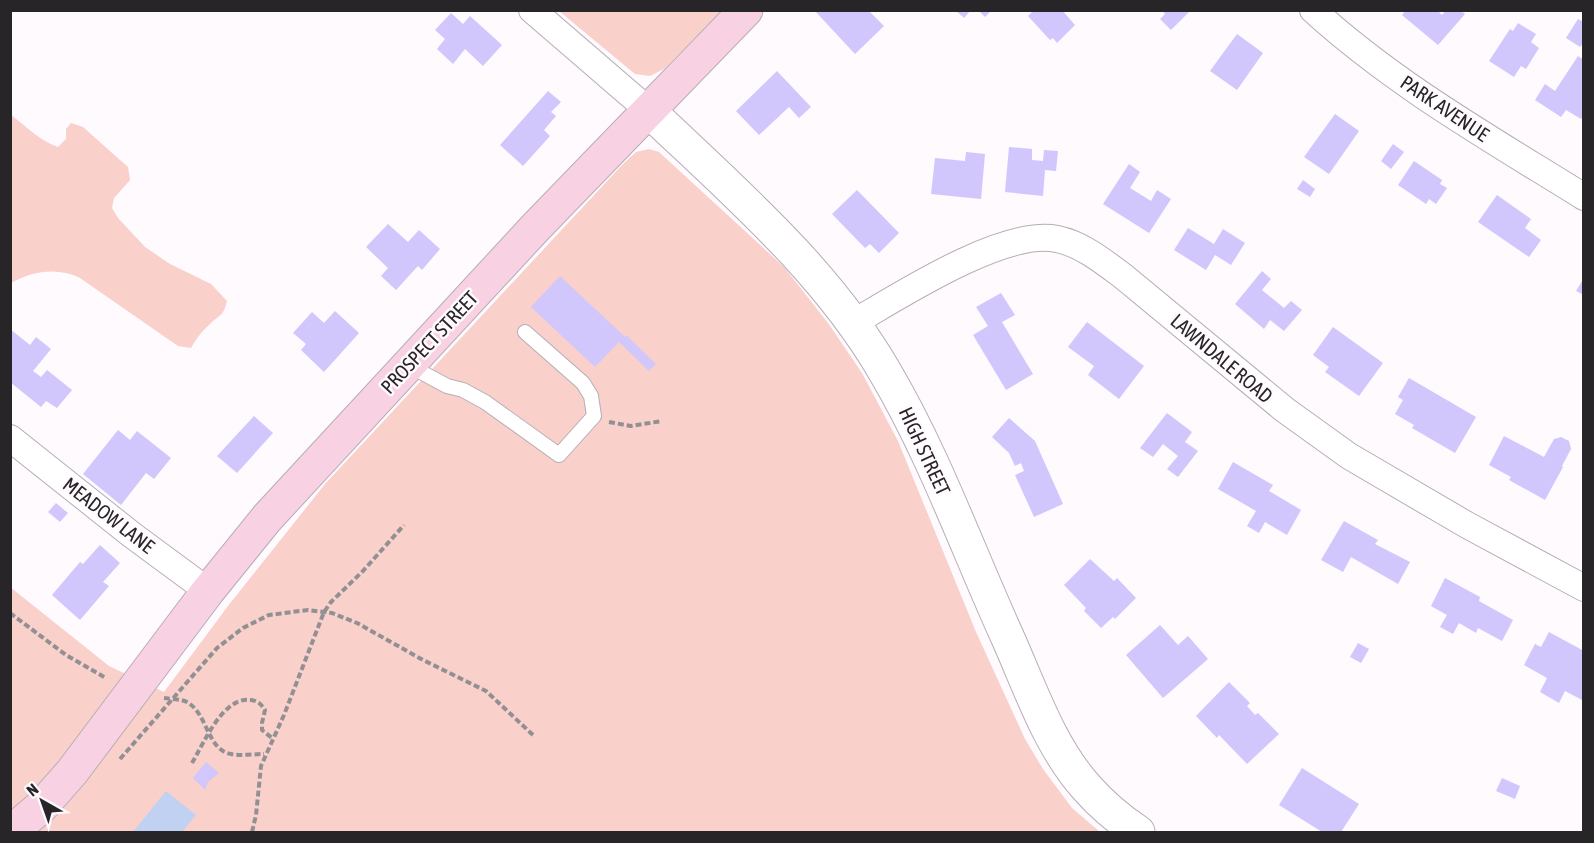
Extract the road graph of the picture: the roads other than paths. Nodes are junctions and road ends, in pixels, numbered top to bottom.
1 (532, 10) edge
2 (746, 10) edge
3 (1313, 10) edge
4 (648, 110) junction
5 (1584, 196) edge
6 (853, 323) junction
7 (525, 332) dead end
8 (408, 365) junction
9 (10, 438) edge
10 (1584, 588) edge
11 (208, 591) junction
12 (11, 832) edge
13 (1138, 832) edge

1 - 4 street
2 - 4 main road, PROSPECT STREET
3 - 5 street, PARK AVENUE
4 - 6 street, HIGH STREET
4 - 8 main road, PROSPECT STREET
6 - 10 street, LAWNDALE ROAD
6 - 13 street, HIGH STREET
7 - 8 lane
8 - 11 main road, PROSPECT STREET
9 - 11 street, MEADOW LANE
11 - 12 main road, PROSPECT STREET

